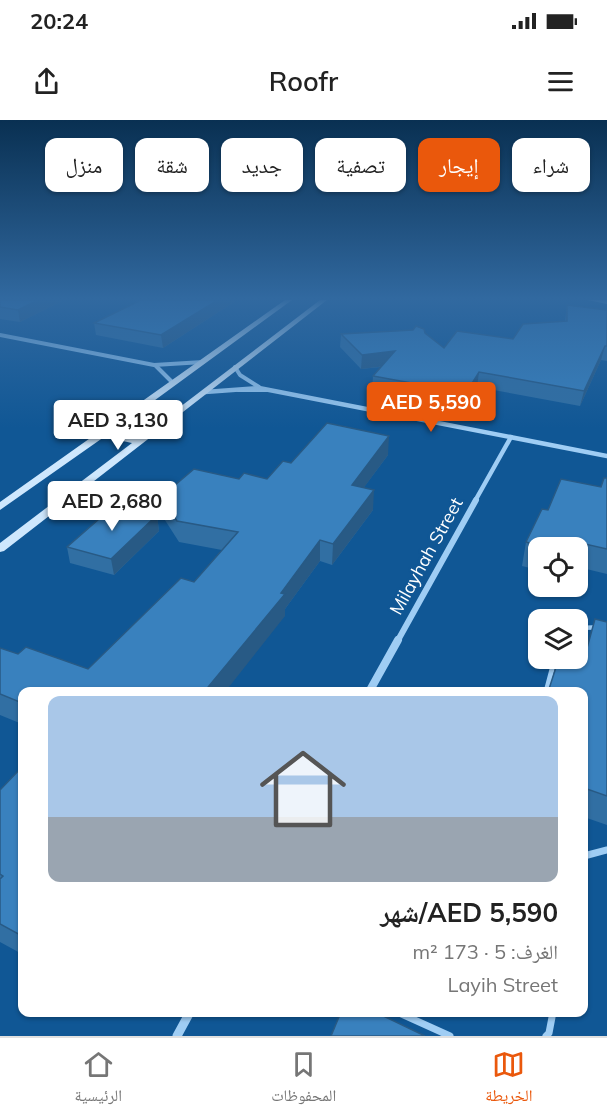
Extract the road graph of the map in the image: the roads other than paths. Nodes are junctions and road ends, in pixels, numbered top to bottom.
1 (40, 343) edge
2 (230, 343) edge
3 (267, 343) edge
4 (203, 362) junction
5 (154, 365) junction
6 (235, 367) junction
7 (173, 383) junction
8 (259, 388) junction
9 (205, 392) junction
10 (102, 434) junction
11 (511, 437) junction
12 (140, 442) junction
13 (607, 456) edge
14 (0, 507) edge
15 (0, 549) edge
16 (607, 627) edge
17 (588, 628) edge
18 (552, 669) edge
19 (372, 687) edge
20 (547, 687) edge
21 (607, 850) edge
22 (588, 855) edge
23 (187, 1017) edge
24 (408, 1017) edge
25 (552, 1017) edge
26 (177, 1036) edge
27 (450, 1036) edge
28 (546, 1036) edge

1 - 5 street
2 - 4 street
3 - 6 street
4 - 5 street
4 - 7 street
5 - 7 street
6 - 8 street
6 - 9 street
7 - 10 street
8 - 9 street
8 - 11 street
9 - 12 street
10 - 12 street
10 - 14 street
11 - 13 street
11 - 19 street, Milayhah Street
12 - 15 street
16 - 17 lane
18 - 20 lane
21 - 22 lane
23 - 26 street
24 - 27 lane
25 - 28 lane

